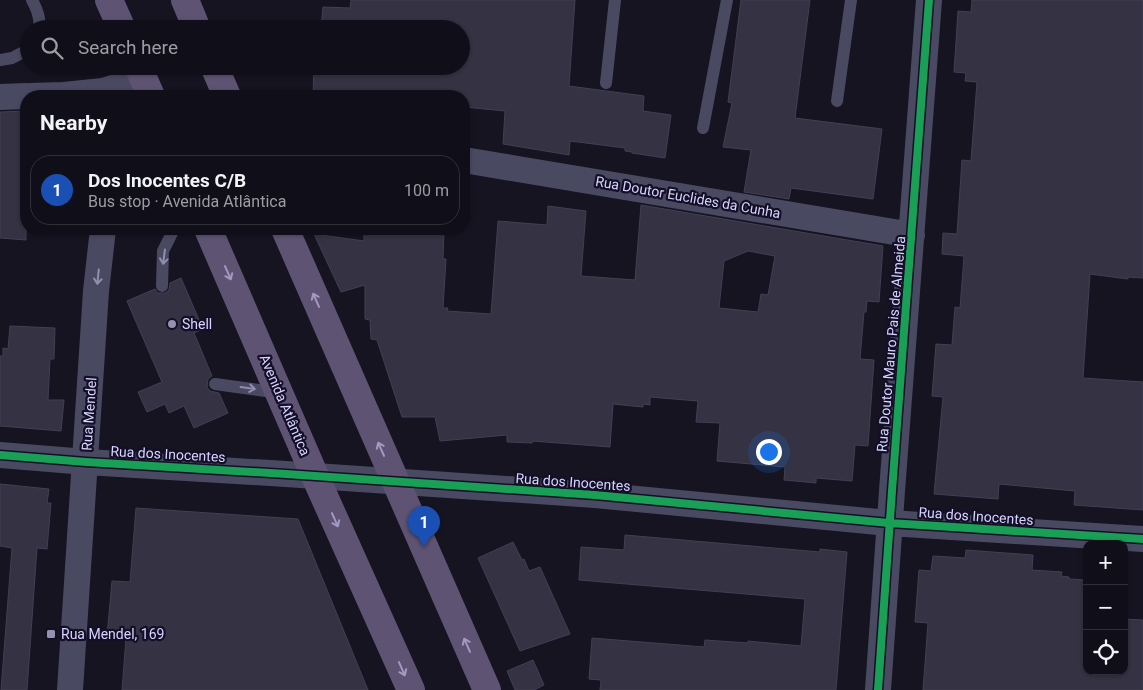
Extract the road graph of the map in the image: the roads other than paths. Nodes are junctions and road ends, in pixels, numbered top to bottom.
1 (32, 0) edge
2 (109, 0) edge
3 (185, 0) edge
4 (615, 0) edge
5 (727, 0) edge
6 (850, 0) edge
7 (929, 0) edge
8 (39, 20) edge
9 (118, 20) edge
10 (193, 20) edge
11 (20, 54) edge
12 (0, 60) edge
13 (218, 75) edge
14 (606, 82) dead end
15 (145, 85) edge
16 (106, 90) edge
17 (224, 90) edge
18 (20, 97) edge
19 (0, 98) edge
20 (837, 101) dead end
21 (703, 128) dead end
22 (470, 161) edge
23 (101, 235) edge
24 (171, 235) edge
25 (211, 235) edge
26 (288, 235) edge
27 (912, 235) junction
28 (162, 286) dead end
29 (215, 384) dead end
30 (280, 392) junction
31 (0, 455) edge
32 (86, 462) junction
33 (316, 476) junction
34 (395, 482) junction
35 (889, 523) junction
36 (1143, 539) edge
37 (70, 690) edge
38 (411, 690) edge
39 (487, 690) edge
40 (878, 690) edge

1 - 8 lane
2 - 9 main road
3 - 10 main road
4 - 14 lane
5 - 21 lane
6 - 20 lane
7 - 27 street, Rua Doutor Mauro Pais de Almeida
11 - 12 lane
13 - 17 main road
15 - 16 street
18 - 19 street
22 - 27 street, Rua Doutor Euclides da Cunha
23 -> 32 street, Rua Mendel
24 -> 28 lane
25 -> 30 main road, Avenida Atlântica
34 -> 26 main road
27 - 35 street, Rua Doutor Mauro Pais de Almeida
29 -> 30 lane
30 - 33 main road, Avenida Atlântica
31 - 32 street, Rua dos Inocentes
32 - 33 street, Rua dos Inocentes
32 - 37 street, Rua Mendel
33 - 34 street, Rua dos Inocentes
33 -> 38 main road, Avenida Atlântica
34 - 35 street, Rua dos Inocentes
39 -> 34 main road
35 - 36 street, Rua dos Inocentes
35 - 40 street, Rua Doutor Mauro Pais de Almeida

